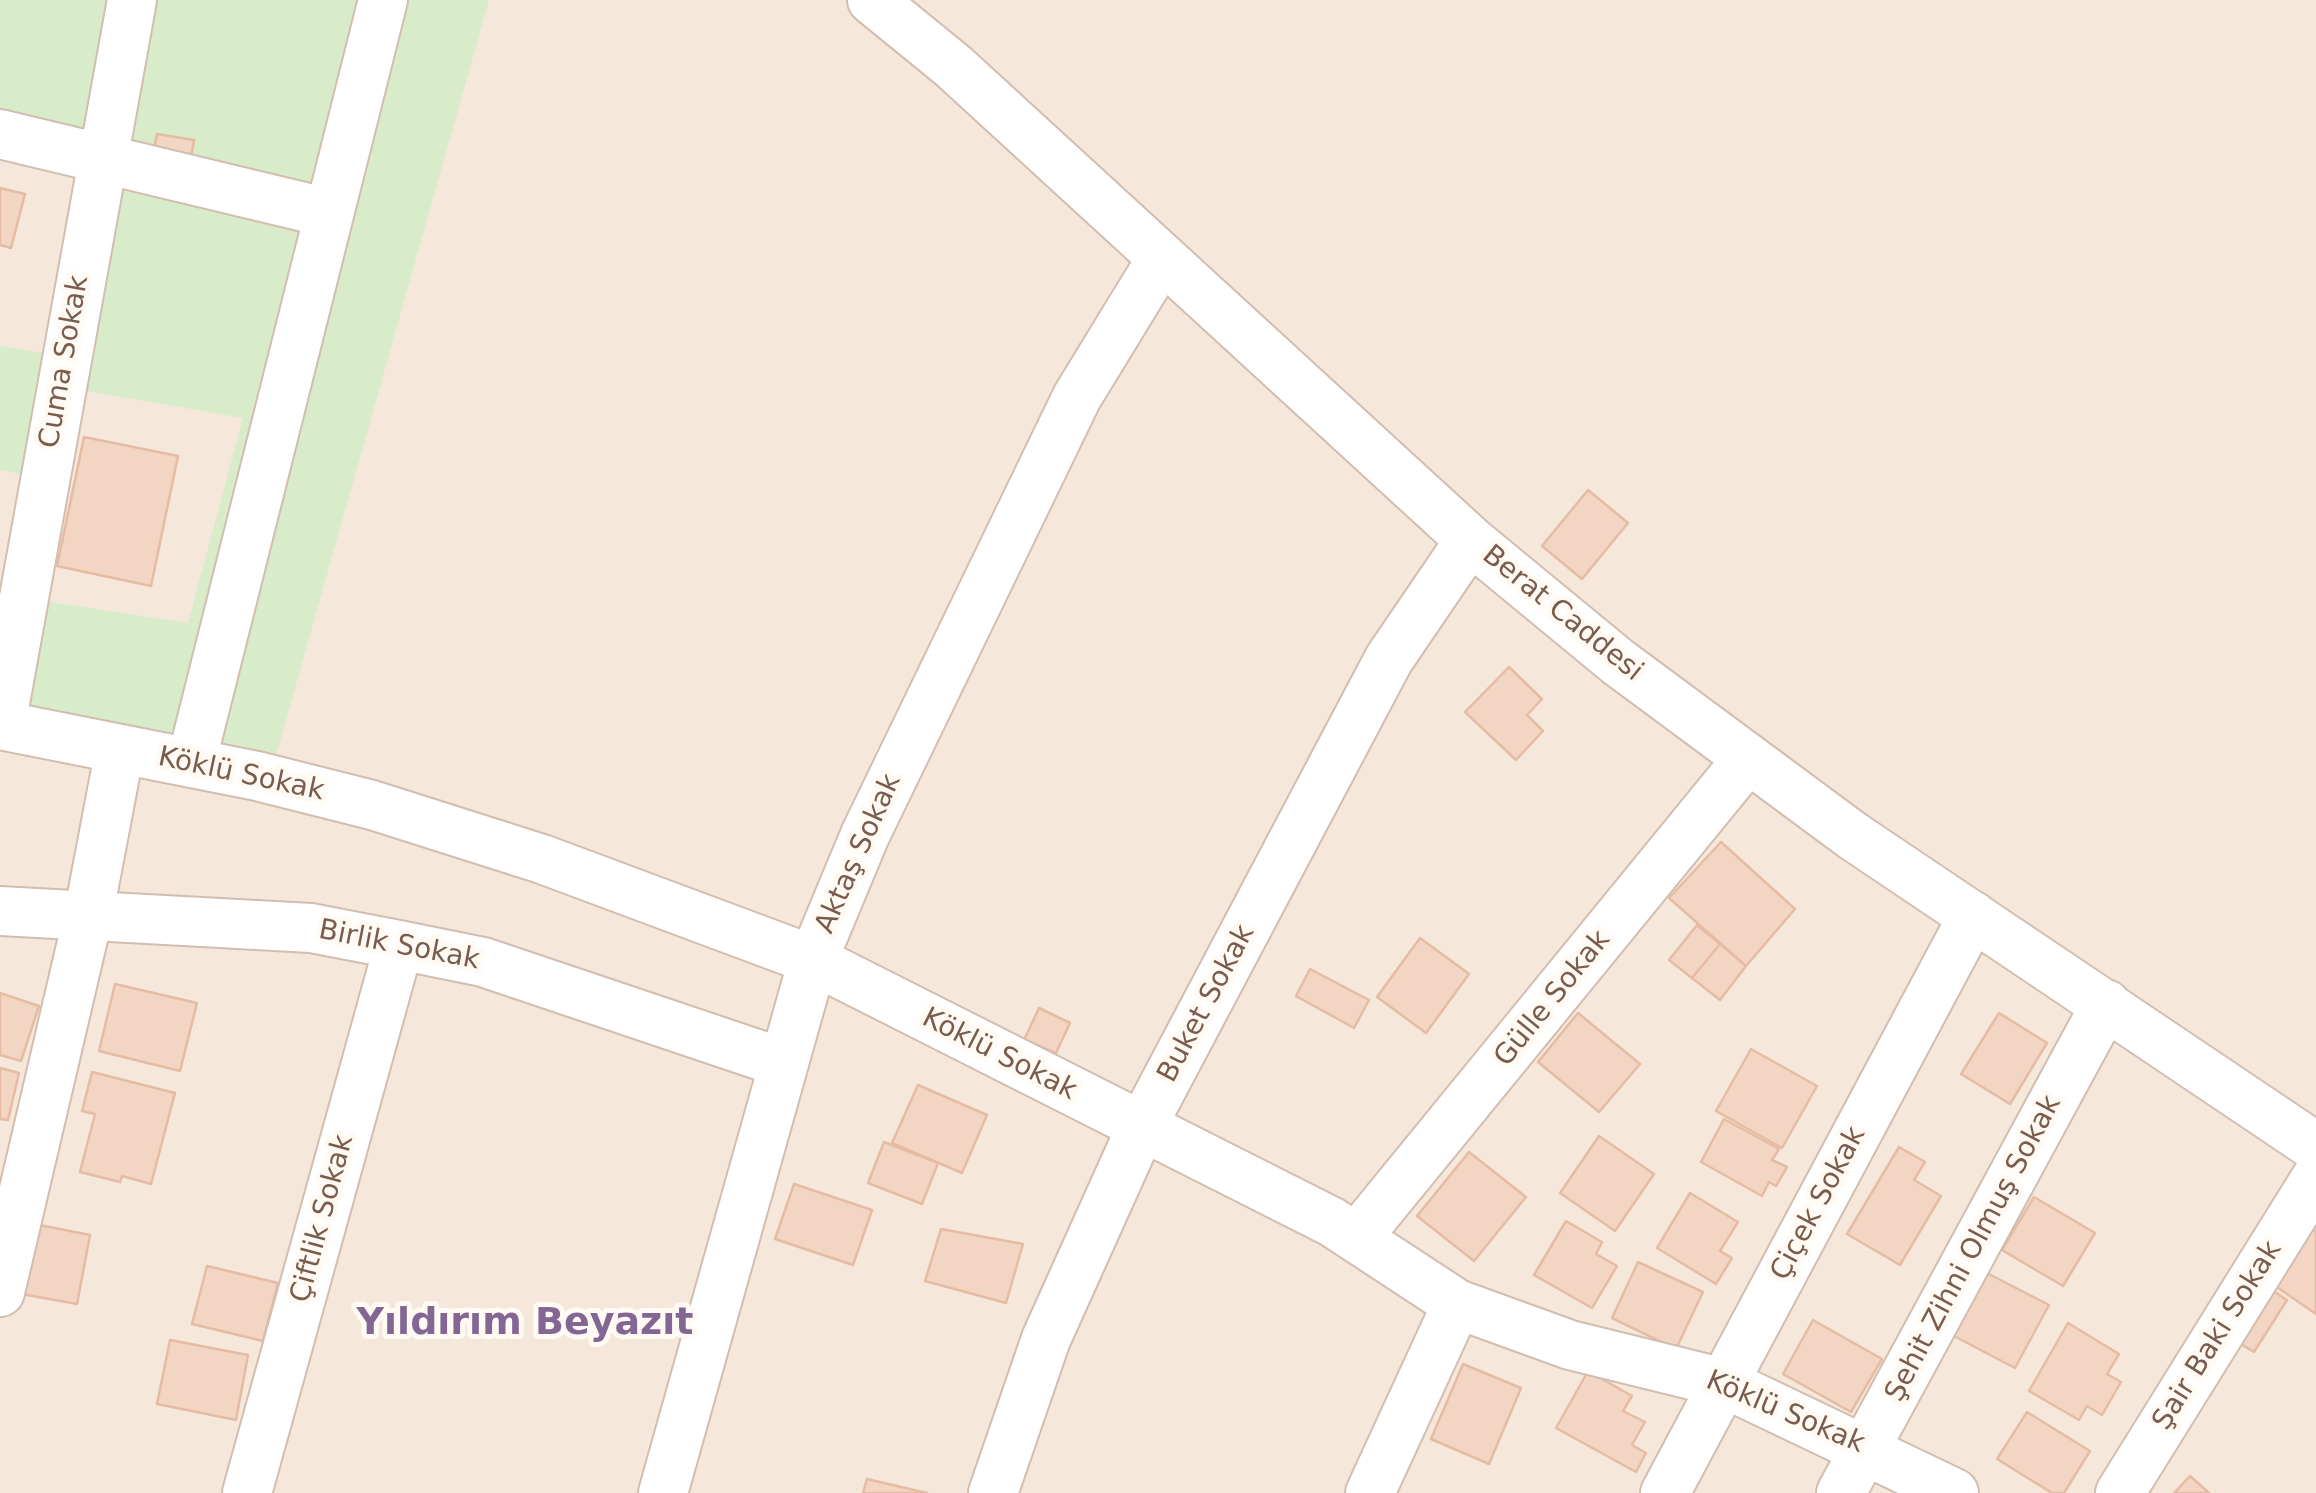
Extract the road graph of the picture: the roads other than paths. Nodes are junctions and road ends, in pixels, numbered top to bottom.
1 (132, 0) edge
2 (383, 0) edge
3 (872, 0) edge
4 (0, 134) edge
5 (101, 157) junction
6 (330, 213) junction
7 (1162, 258) junction
8 (1470, 540) junction
9 (0, 725) edge
10 (120, 749) junction
11 (1746, 761) junction
12 (191, 763) junction
13 (0, 910) edge
14 (1973, 916) junction
15 (88, 917) junction
16 (398, 945) junction
17 (813, 960) junction
18 (2106, 1004) junction
19 (783, 1064) junction
20 (1141, 1128) junction
21 (2316, 1147) edge
22 (2316, 1178) edge
23 (1358, 1236) junction
24 (0, 1292) edge
25 (1457, 1304) junction
26 (1724, 1382) junction
27 (1867, 1448) junction
28 (247, 1493) edge
29 (663, 1493) edge
30 (993, 1493) edge
31 (1370, 1493) edge
32 (1665, 1493) edge
33 (1842, 1493) edge
34 (1954, 1493) edge
35 (2120, 1493) edge

1 - 5 street, Cuma Sokak
2 - 6 street
3 - 7 street, Berat Caddesi
4 - 5 street
5 - 6 street
5 - 9 street, Cuma Sokak
6 - 12 street
7 - 8 street, Berat Caddesi
7 - 17 street, Aktaş Sokak
8 - 11 street, Berat Caddesi
8 - 20 street, Buket Sokak
9 - 10 street, Köklü Sokak
10 - 12 street, Köklü Sokak
10 - 15 street
11 - 14 street, Berat Caddesi
11 - 23 street, Gülle Sokak
12 - 17 street, Köklü Sokak
13 - 15 street, Birlik Sokak
14 - 18 street, Berat Caddesi
14 - 26 street, Çiçek Sokak
15 - 16 street, Birlik Sokak
15 - 24 street
16 - 19 street, Birlik Sokak
16 - 28 street, Çiftlik Sokak
17 - 19 street, Aktaş Sokak
17 - 20 street, Köklü Sokak
18 - 21 street, Berat Caddesi
18 - 27 street, Şehit Zihni Olmuş Sokak
19 - 29 street, Aktaş Sokak
20 - 23 street, Köklü Sokak
20 - 30 street, Buket Sokak
22 - 35 street, Şair Baki Sokak
23 - 25 street, Köklü Sokak
25 - 26 street, Köklü Sokak
25 - 31 street
26 - 27 street, Köklü Sokak
26 - 32 street, Çiçek Sokak
27 - 33 street, Şehit Zihni Olmuş Sokak
27 - 34 street, Köklü Sokak

